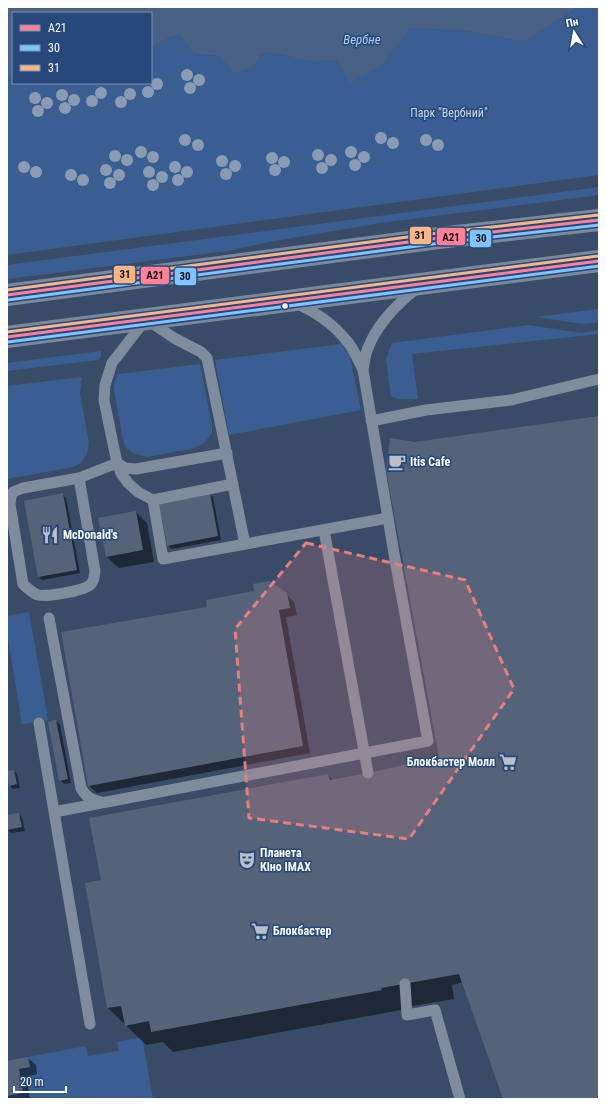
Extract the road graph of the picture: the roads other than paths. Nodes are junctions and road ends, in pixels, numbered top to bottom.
1 (599, 220) edge
2 (599, 261) edge
3 (422, 284) junction
4 (7, 295) edge
5 (289, 301) junction
6 (146, 319) junction
7 (8, 337) edge
8 (363, 370) junction
9 (599, 379) edge
10 (371, 421) junction
11 (227, 453) junction
12 (117, 463) junction
13 (79, 478) junction
14 (233, 484) junction
15 (153, 500) junction
16 (8, 503) edge
17 (388, 518) junction
18 (324, 530) junction
19 (245, 544) junction
20 (49, 618) dead end
21 (39, 723) dead end
22 (364, 752) junction
23 (368, 773) dead end
24 (106, 802) junction
25 (54, 812) junction
26 (405, 984) dead end
27 (90, 1024) dead end
28 (460, 1099) edge

1 - 4 main road
2 - 3 main road
3 - 5 main road
3 - 8 lane
5 - 6 main road
5 - 8 lane
6 - 7 main road
6 - 11 lane
6 - 12 lane
8 - 10 lane
9 - 10 lane
10 - 17 lane
11 - 12 lane
11 - 14 lane
12 - 13 lane
12 - 15 lane
13 - 16 lane
13 - 16 lane
14 - 15 lane
14 - 19 lane
15 - 19 lane
17 - 18 lane
17 - 22 lane
18 - 19 lane
18 - 22 lane
20 - 24 lane
21 - 25 lane
22 - 23 lane
22 - 24 lane
24 - 25 lane
25 - 27 lane
26 - 28 lane

